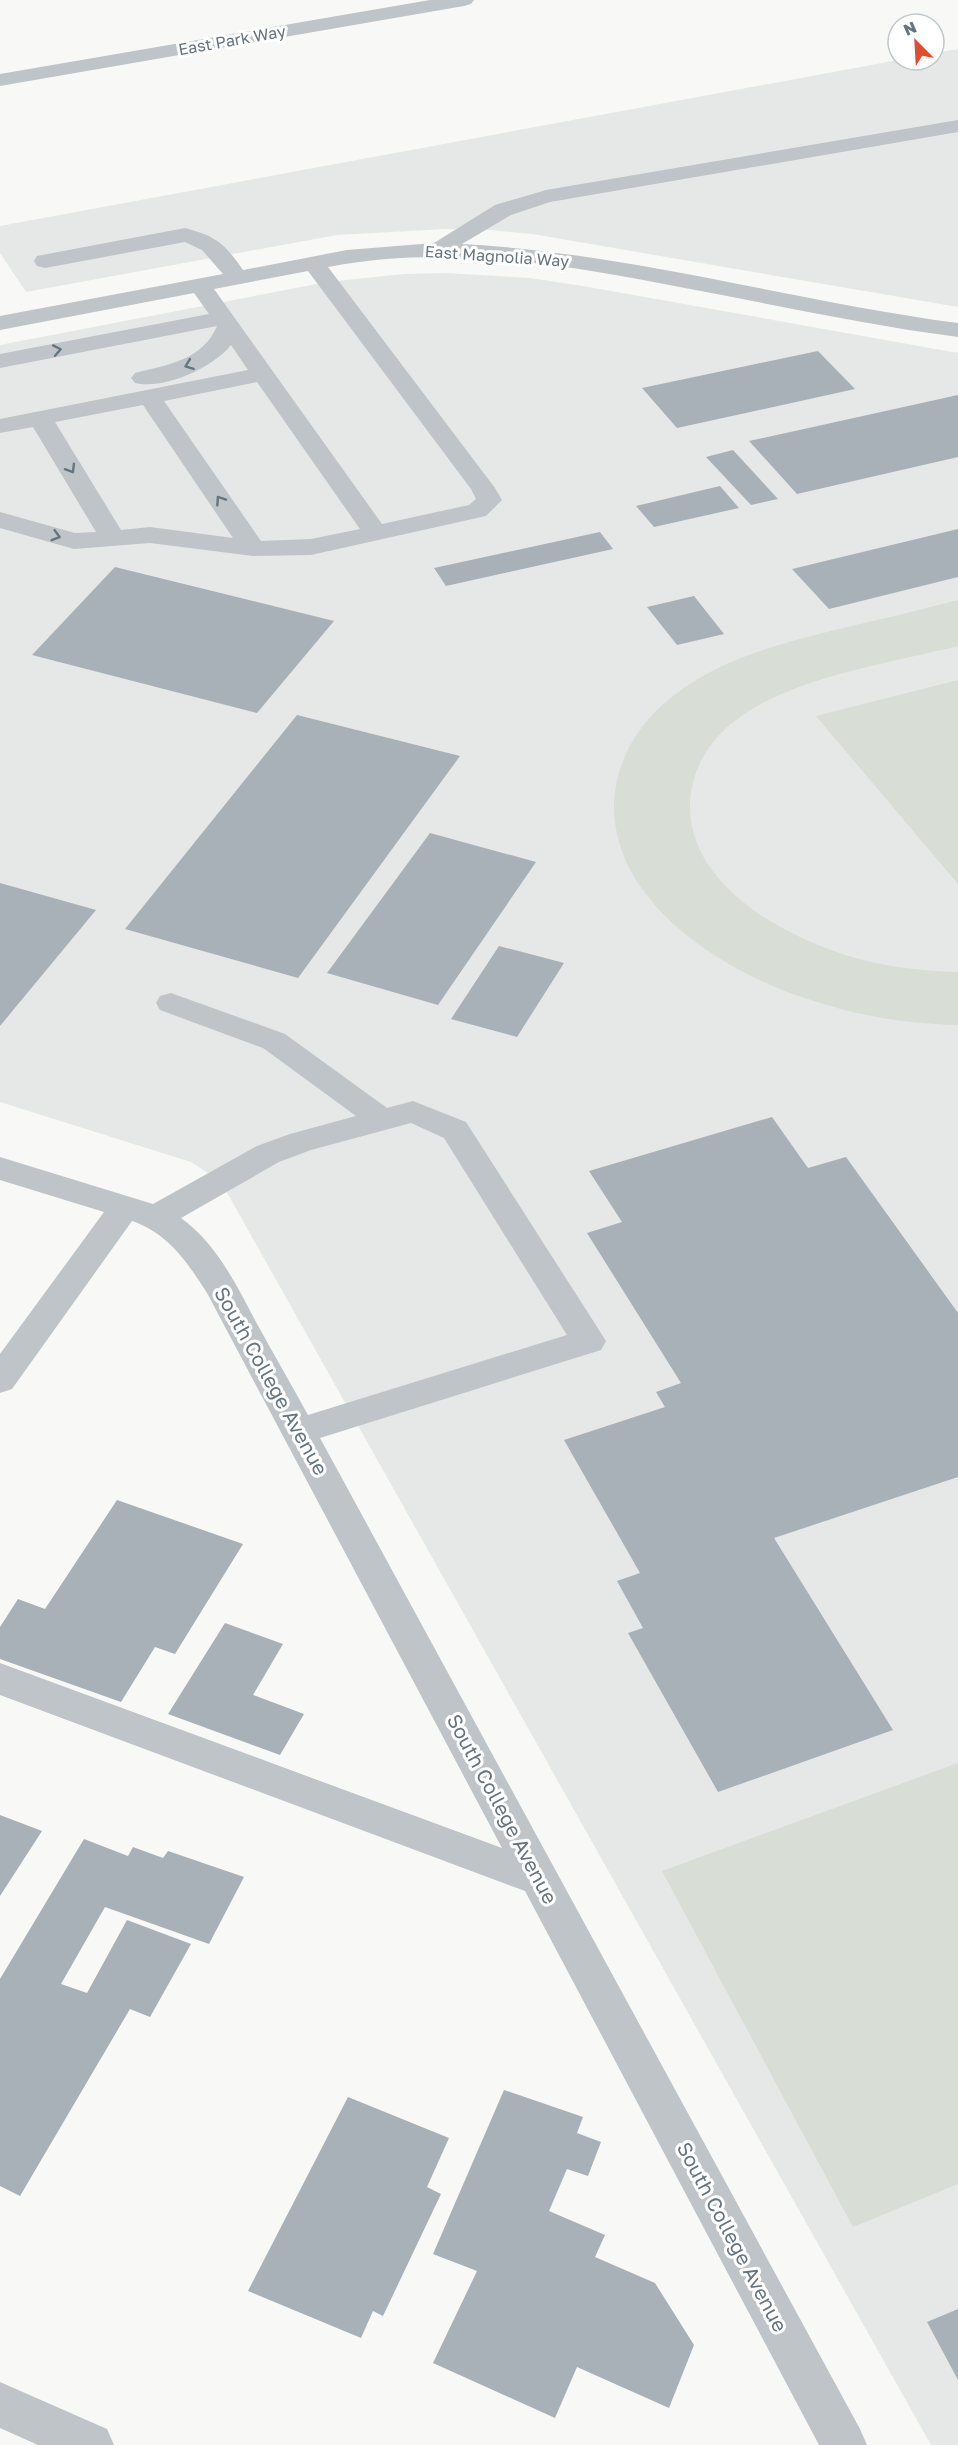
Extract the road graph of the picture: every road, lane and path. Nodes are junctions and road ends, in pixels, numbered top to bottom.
1 (464, 0) edge
2 (0, 80) edge
3 (958, 126) edge
4 (438, 250) junction
5 (45, 261) dead end
6 (313, 263) junction
7 (237, 278) junction
8 (200, 285) junction
9 (226, 322) junction
10 (0, 323) edge
11 (958, 330) edge
12 (0, 361) edge
13 (262, 374) junction
14 (150, 397) junction
15 (0, 405) edge
16 (41, 418) junction
17 (0, 426) edge
18 (0, 520) edge
19 (376, 533) junction
20 (113, 537) junction
21 (253, 548) junction
22 (171, 1003) dead end
23 (382, 1120) junction
24 (0, 1168) edge
25 (140, 1212) junction
26 (0, 1380) edge
27 (299, 1431) junction
28 (0, 1679) edge
29 (540, 1879) junction
30 (0, 2405) edge
31 (833, 2434) edge
32 (91, 2445) edge

1 - 2 street, East Park Way
3 - 4 street
4 - 6 street, East Magnolia Way
4 - 11 street, East Magnolia Way
5 - 7 street
6 - 7 street, East Magnolia Way
6 - 19 street
7 - 8 street, East Magnolia Way
8 - 9 street
8 - 10 street, East Magnolia Way
12 -> 9 street
9 - 13 street
9 -> 15 street
13 - 14 street
13 - 19 street
14 - 16 street
21 -> 14 street
16 - 17 street
16 -> 20 street
18 -> 20 street
19 - 21 street
20 - 21 street
22 - 23 street
23 - 25 street
23 - 27 street
24 - 25 street
25 - 26 street
25 - 27 street, South College Avenue
27 - 29 street, South College Avenue
28 - 29 street
29 - 31 street, South College Avenue
30 - 32 street

